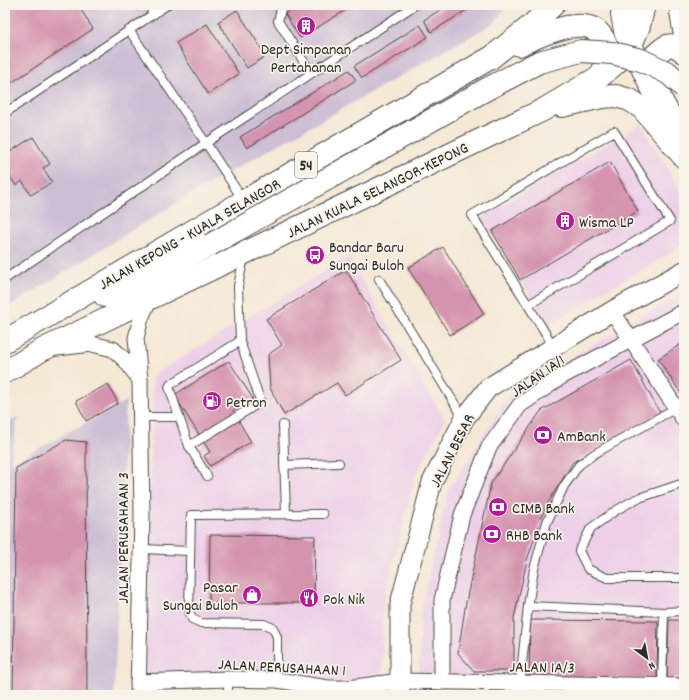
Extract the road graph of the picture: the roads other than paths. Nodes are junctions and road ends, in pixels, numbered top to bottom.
1 (148, 5) edge
2 (167, 5) edge
3 (282, 5) edge
4 (415, 5) edge
5 (553, 5) edge
6 (623, 5) edge
7 (644, 5) edge
8 (680, 5) edge
9 (154, 14) junction
10 (129, 30) junction
11 (684, 30) edge
12 (631, 45) junction
13 (684, 52) edge
14 (492, 57) junction
15 (311, 73) junction
16 (602, 75) junction
17 (684, 87) edge
18 (662, 102) junction
19 (543, 110) junction
20 (5, 113) edge
21 (684, 138) edge
22 (206, 143) junction
23 (684, 157) edge
24 (244, 201) junction
25 (245, 252) junction
26 (684, 271) edge
27 (5, 279) edge
28 (379, 279) dead end
29 (150, 298) junction
30 (528, 306) junction
31 (612, 311) junction
32 (684, 312) edge
33 (51, 314) junction
34 (631, 340) junction
35 (5, 342) edge
36 (240, 342) junction
37 (554, 347) junction
38 (42, 350) junction
39 (5, 372) edge
40 (140, 380) junction
41 (680, 414) edge
42 (140, 417) junction
43 (178, 417) junction
44 (464, 419) junction
45 (283, 425) dead end
46 (189, 446) junction
47 (339, 463) dead end
48 (284, 465) junction
49 (207, 476) dead end
50 (684, 483) edge
51 (286, 514) junction
52 (323, 514) dead end
53 (141, 550) junction
54 (190, 551) junction
55 (684, 578) edge
56 (528, 606) junction
57 (664, 612) junction
58 (684, 612) edge
59 (228, 679) junction
60 (277, 680) junction
61 (442, 682) junction
62 (520, 683) junction
63 (662, 686) junction
64 (684, 686) edge
65 (400, 688) edge
66 (138, 689) edge
67 (348, 692) edge
68 (228, 695) edge

1 - 9 lane
2 - 9 lane
3 - 15 lane
4 - 15 lane
5 - 14 main road, JALAN KEPONG - KUALA SELANGOR / 54
6 - 12 main road
7 - 12 main road
8 - 11 main road
9 - 10 lane
10 - 20 lane
10 - 22 lane
12 - 16 main road
12 - 18 main road
13 - 18 main road
14 - 16 main road
14 - 24 main road, JALAN KEPONG - KUALA SELANGOR / 54
15 - 22 lane
16 - 19 main road, JALAN KUALA SELANGOR-KEPONG
17 - 33 main road, bridge
18 - 21 main road
19 - 23 main road
19 - 25 main road, JALAN KUALA SELANGOR-KEPONG
22 - 24 lane
22 - 27 lane
24 - 33 main road, JALAN KEPONG - KUALA SELANGOR / 54
25 - 29 main road, JALAN KUALA SELANGOR-KEPONG
25 - 36 lane
26 - 31 street, JALAN BESAR
28 - 44 lane
29 - 38 main road
29 - 40 street, JALAN PERUSAHAAN 3
30 - 30 lane
30 - 37 lane
31 - 34 street
31 - 37 street, JALAN BESAR
32 - 34 street, JALAN 1A/1
33 - 35 main road, JALAN KEPONG - KUALA SELANGOR / 54
34 - 41 street
34 - 61 street, JALAN 1A/1
36 - 43 lane
36 - 46 lane
37 - 44 street, JALAN BESAR
38 - 39 main road
38 - 40 street
40 - 42 street, JALAN PERUSAHAAN 3
41 - 56 lane
42 - 43 lane
42 - 53 street, JALAN PERUSAHAAN 3
43 - 46 lane
44 - 65 street, JALAN BESAR
45 - 48 lane
46 - 49 lane
47 - 48 lane
48 - 51 lane
50 - 55 lane
51 - 52 lane
51 - 54 lane
53 - 54 lane
53 - 66 street, JALAN PERUSAHAAN 3
54 - 60 lane
56 - 57 lane
56 - 62 lane
57 - 58 lane
57 - 63 lane
59 - 60 street, JALAN PERUSAHAAN 1
59 - 66 street, JALAN PERUSAHAAN 1
59 - 68 lane
60 - 67 street, JALAN PERUSAHAAN 1
61 - 62 street, JALAN 1A/3
61 - 65 street, JALAN 1A/3
62 - 63 street, JALAN 1A/3
63 - 64 street, JALAN 1A/3
65 - 67 street, JALAN PERUSAHAAN 1

